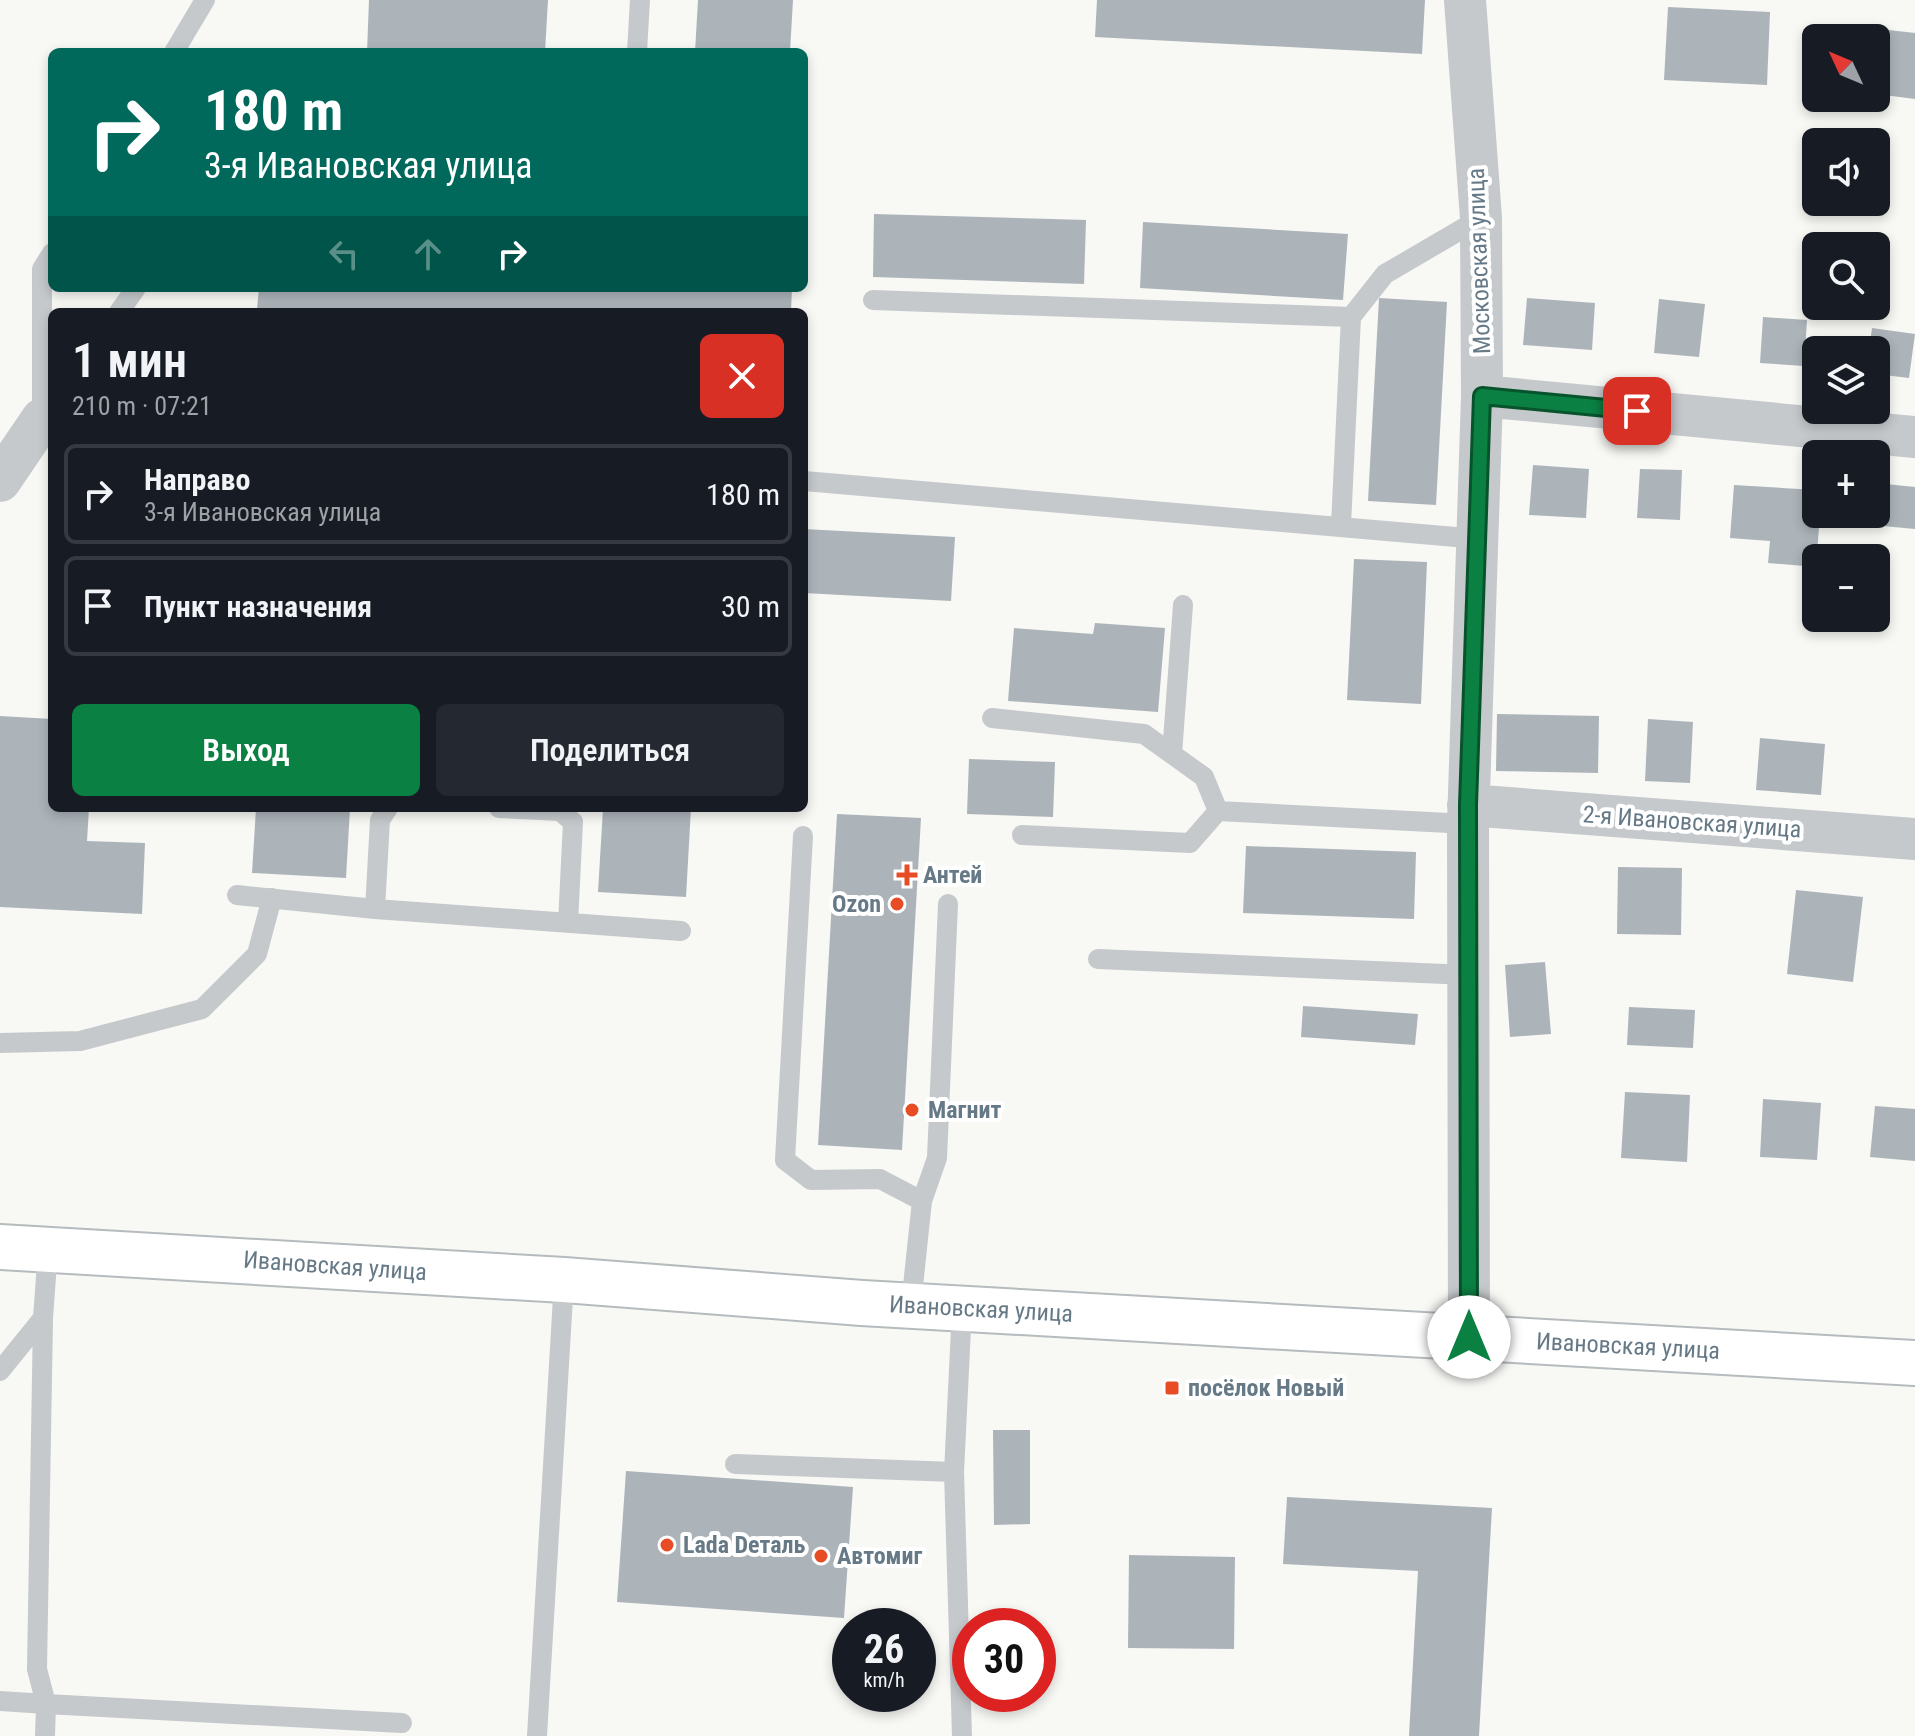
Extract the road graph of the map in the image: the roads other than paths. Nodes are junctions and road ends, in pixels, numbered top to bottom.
1 (205, 0) edge
2 (640, 0) edge
3 (1465, 0) edge
4 (176, 48) edge
5 (637, 48) edge
6 (1481, 218) junction
7 (48, 259) edge
8 (873, 300) dead end
9 (1351, 317) junction
10 (48, 394) edge
11 (1482, 396) junction
12 (48, 416) edge
13 (1915, 437) edge
14 (0, 481) edge
15 (808, 481) edge
16 (1341, 525) junction
17 (1479, 539) junction
18 (1183, 605) dead end
19 (992, 718) dead end
20 (1172, 754) junction
21 (1218, 811) junction
22 (385, 812) edge
23 (561, 812) edge
24 (1468, 814) junction
25 (1022, 835) dead end
26 (803, 836) dead end
27 (1915, 839) edge
28 (237, 895) dead end
29 (272, 898) junction
30 (948, 904) dead end
31 (375, 909) junction
32 (568, 923) junction
33 (681, 931) dead end
34 (1098, 959) dead end
35 (1468, 975) junction
36 (0, 1043) edge
37 (922, 1201) junction
38 (0, 1245) edge
39 (48, 1249) junction
40 (564, 1280) junction
41 (911, 1305) junction
42 (962, 1308) junction
43 (43, 1318) junction
44 (1469, 1337) junction
45 (1915, 1363) edge
46 (0, 1371) edge
47 (735, 1464) dead end
48 (954, 1472) junction
49 (0, 1701) edge
50 (46, 1704) junction
51 (402, 1723) dead end
52 (45, 1736) edge
53 (537, 1736) edge
54 (962, 1736) edge

1 - 4 lane
2 - 5 lane
3 - 6 street, Московская улица
6 - 9 lane
6 - 11 street, Московская улица
7 - 10 lane
8 - 9 lane
9 - 16 lane
11 - 13 street
11 - 17 street, Московская улица
12 - 14 street
15 - 16 lane
16 - 17 lane
17 - 24 street, Московская улица
18 - 20 lane
19 - 20 lane
20 - 21 lane
21 - 24 lane
21 - 25 lane
22 - 31 lane
23 - 32 lane
24 - 27 street, 2-я Ивановская улица
24 - 35 street, Московская улица
26 - 37 lane
28 - 29 lane
29 - 31 lane
29 - 36 lane
30 - 37 lane
31 - 32 lane
32 - 33 lane
34 - 35 lane
35 - 44 street, Московская улица
37 - 41 lane
38 - 39 main road, Ивановская улица
39 - 40 main road, Ивановская улица
39 - 43 lane
40 - 41 main road, Ивановская улица
40 - 53 lane
41 - 42 main road, Ивановская улица
42 - 44 main road, Ивановская улица
42 - 48 lane
43 - 46 lane
43 - 50 lane
44 - 45 main road, Ивановская улица
47 - 48 lane
48 - 54 lane
49 - 50 lane
50 - 51 lane
50 - 52 lane

